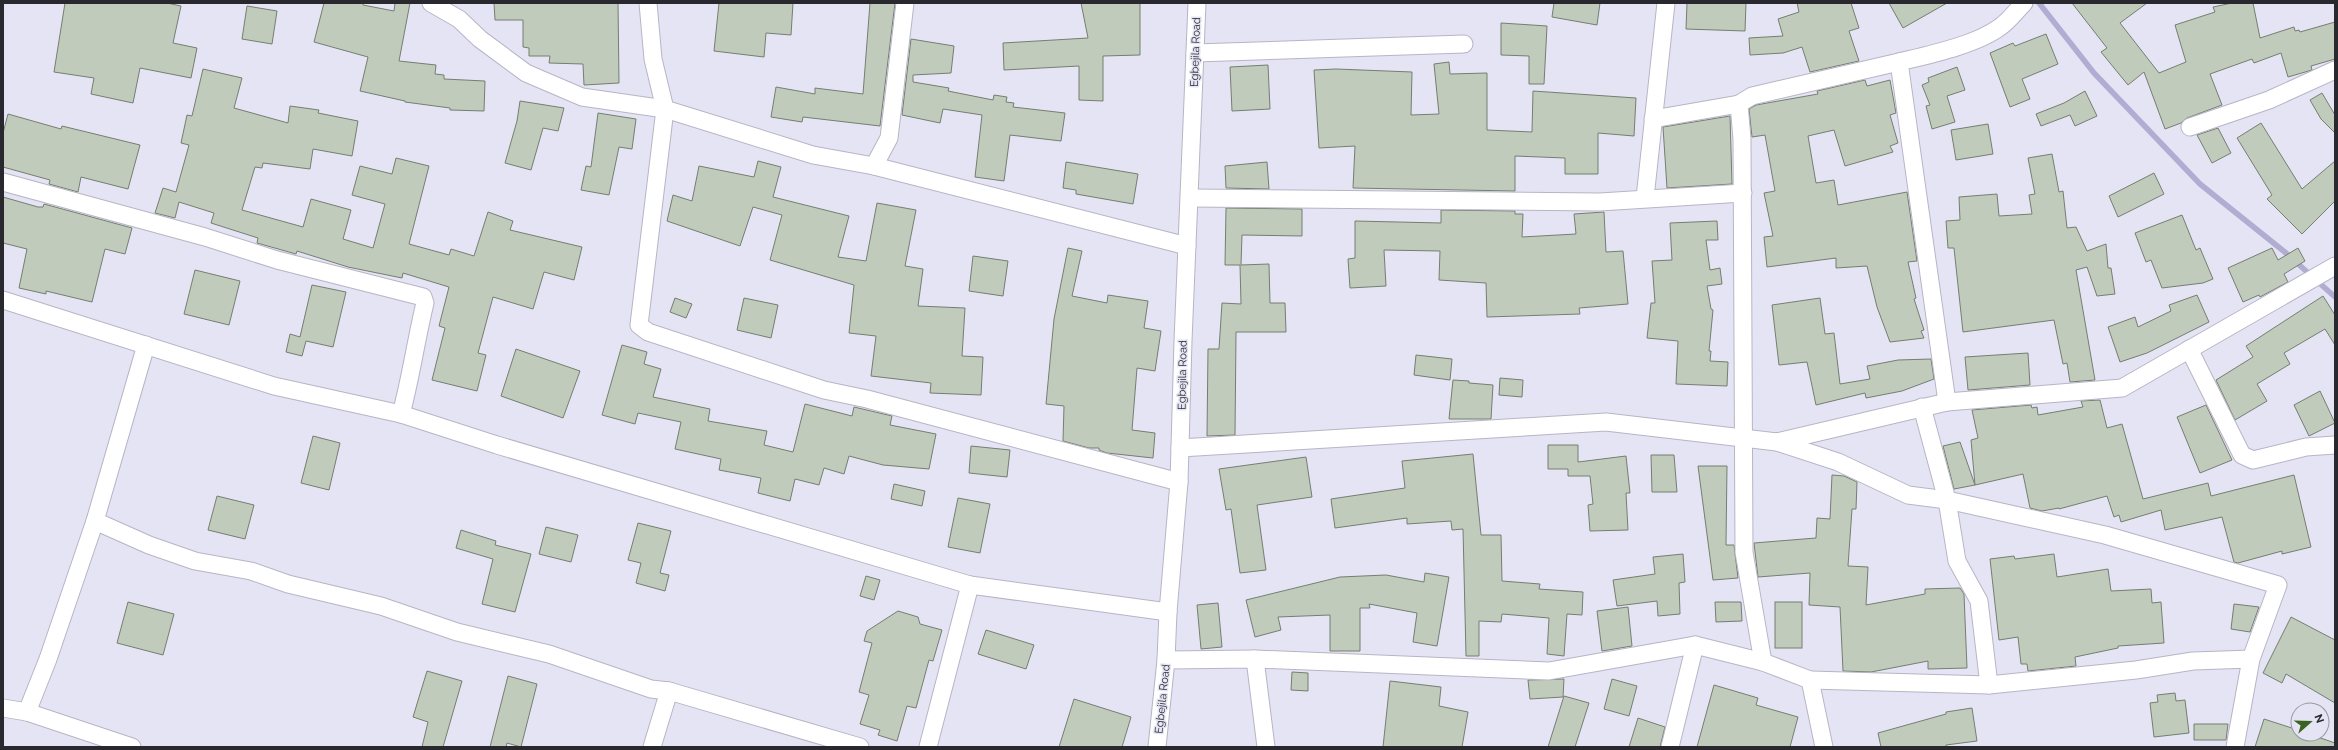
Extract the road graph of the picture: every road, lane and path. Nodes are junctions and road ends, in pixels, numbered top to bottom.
1 (431, 3) edge
2 (648, 3) edge
3 (905, 3) edge
4 (1197, 3) edge
5 (1666, 3) edge
6 (2024, 3) edge
7 (1464, 44) dead end
8 (1195, 53) junction
9 (1899, 62) junction
10 (2335, 70) edge
11 (1738, 104) junction
12 (665, 109) junction
13 (1653, 119) junction
14 (2190, 127) dead end
15 (874, 166) junction
16 (3, 182) edge
17 (1743, 193) junction
18 (1190, 198) junction
19 (1645, 198) junction
20 (1188, 246) junction
21 (2335, 266) edge
22 (3, 300) edge
23 (146, 345) junction
24 (2189, 350) junction
25 (1947, 402) junction
26 (1922, 407) junction
27 (401, 414) junction
28 (1745, 437) junction
29 (1777, 442) junction
30 (2335, 445) edge
31 (1180, 448) junction
32 (1179, 482) junction
33 (1947, 500) junction
34 (95, 521) junction
35 (970, 585) junction
36 (1168, 612) junction
37 (1695, 645) junction
38 (1255, 659) junction
39 (2250, 659) junction
40 (1166, 660) junction
41 (1763, 662) junction
42 (1810, 680) junction
43 (1989, 685) junction
44 (669, 691) junction
45 (3, 708) edge
46 (27, 712) junction
47 (128, 747) edge
48 (652, 747) edge
49 (860, 747) edge
50 (928, 747) edge
51 (1157, 747) edge
52 (1266, 747) edge
53 (1670, 747) edge
54 (1824, 747) edge
55 (2235, 747) edge

1 - 12 street
2 - 12 street
3 - 15 street
4 - 8 street, Egbejila Road
5 - 13 street
6 - 9 street
7 - 8 street
8 - 18 street, Egbejila Road
9 - 11 street
9 - 25 street
10 - 14 street
11 - 13 street
11 - 17 street
12 - 15 street
12 - 32 street
13 - 19 street
15 - 20 street
16 - 27 street
17 - 19 street
17 - 28 street
18 - 19 street
18 - 20 street, Egbejila Road
20 - 31 street, Egbejila Road
21 - 24 street
22 - 23 street
23 - 27 street
23 - 34 street
24 - 25 street
24 - 30 street
25 - 26 street
26 - 29 street
26 - 33 street
27 - 35 street
28 - 29 street
28 - 31 street
28 - 41 street
29 - 33 street
31 - 32 street, Egbejila Road
32 - 36 street, Egbejila Road
33 - 39 street
33 - 43 street
34 - 44 street
34 - 46 street
35 - 36 street
35 - 50 street
36 - 40 street, Egbejila Road
37 - 38 street
37 - 41 street
37 - 53 street
38 - 40 street
38 - 52 street
39 - 43 street
39 - 55 street
40 - 51 street, Egbejila Road
41 - 42 street
42 - 43 street
42 - 54 street
44 - 48 street
44 - 49 street
45 - 46 street
46 - 47 street

